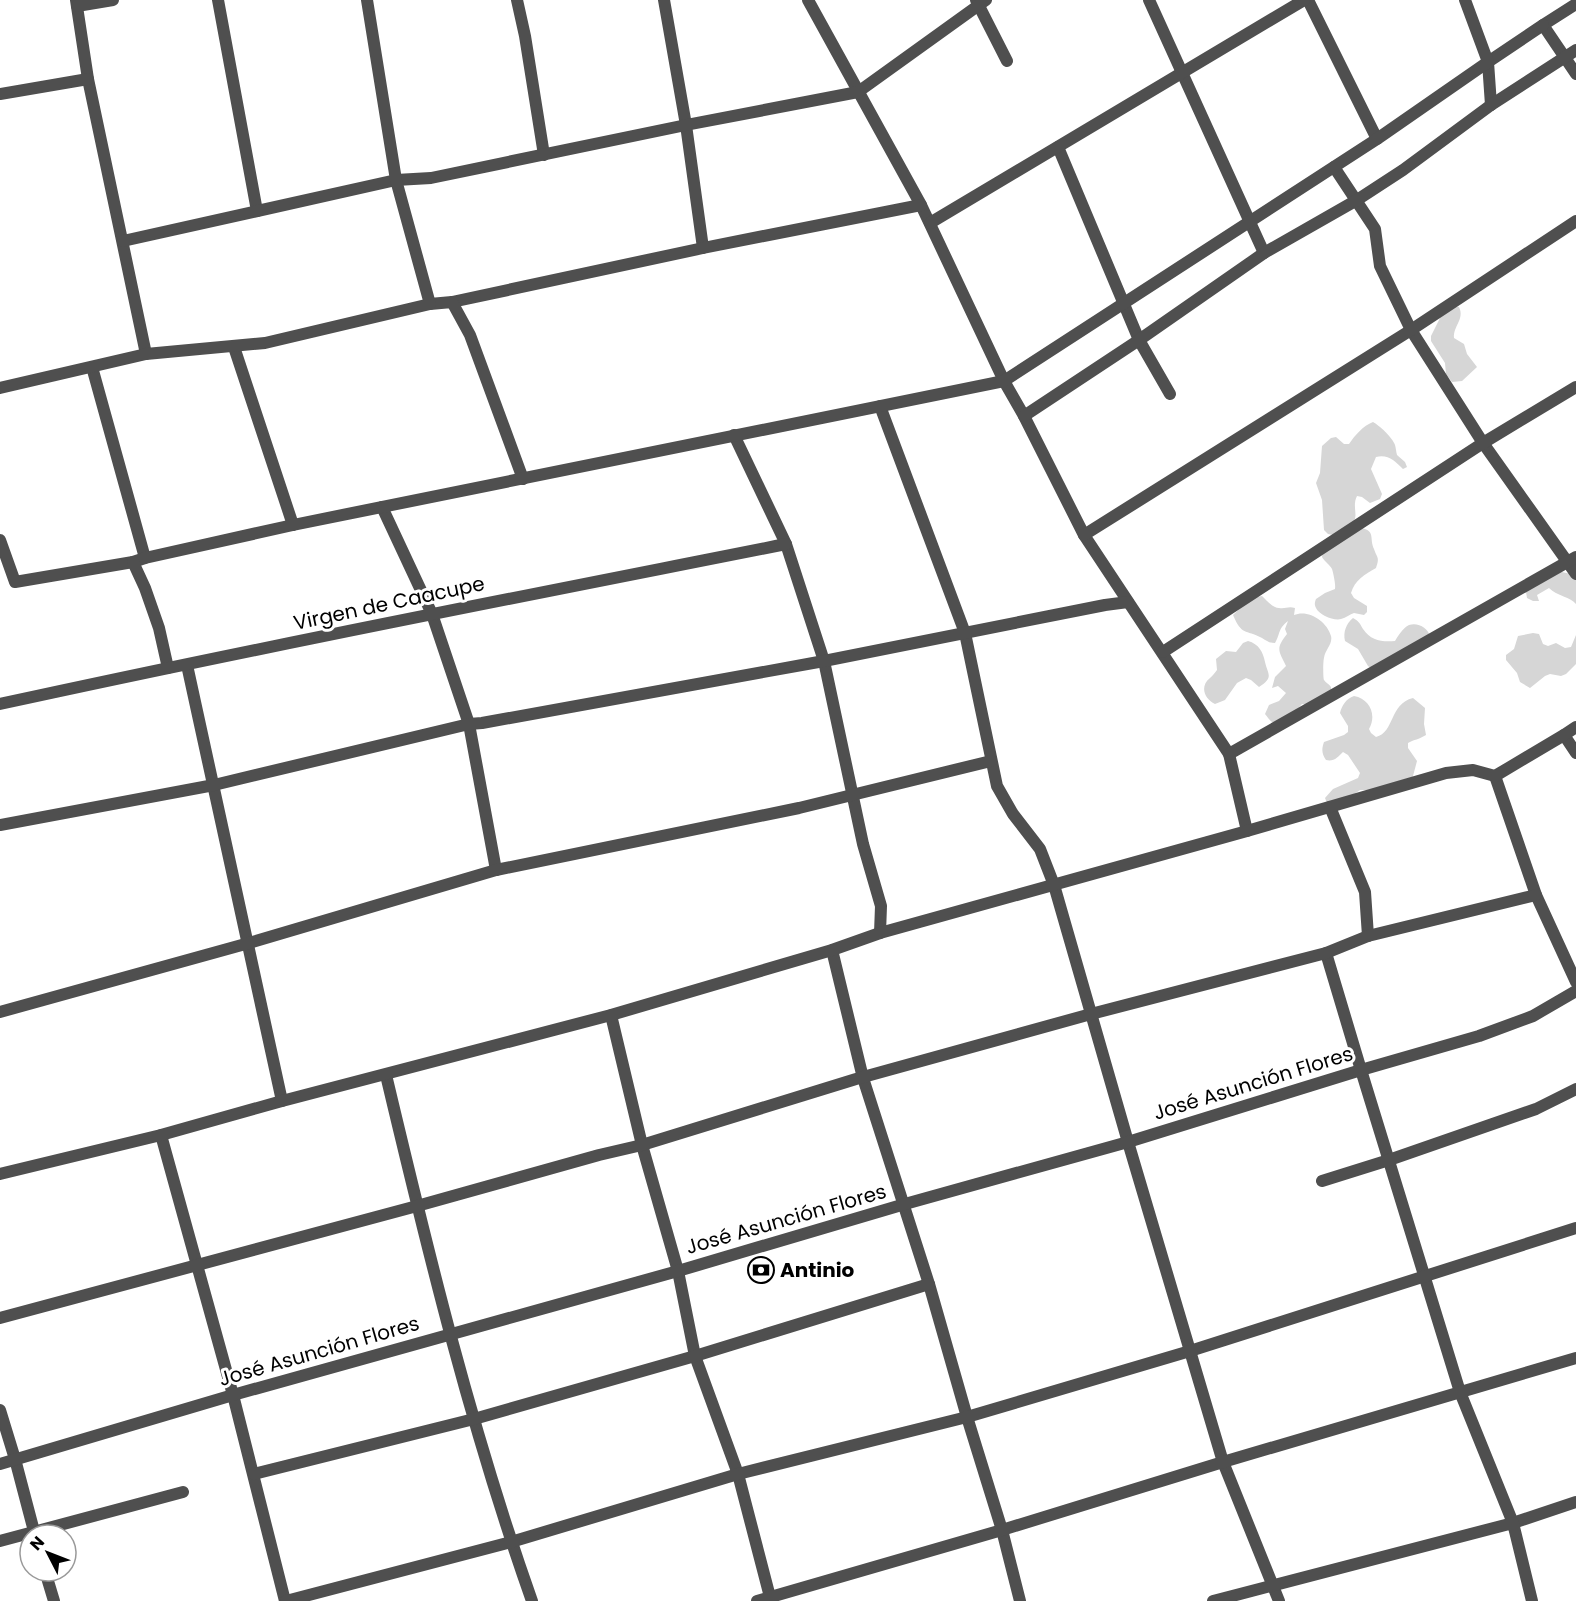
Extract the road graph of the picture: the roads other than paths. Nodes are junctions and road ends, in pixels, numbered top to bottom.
1 (114, 0) edge
2 (218, 0) edge
3 (367, 0) edge
4 (517, 0) edge
5 (664, 0) edge
6 (808, 0) edge
7 (1149, 0) edge
8 (1306, 0) edge
9 (1465, 0) edge
10 (980, 1) edge
11 (76, 3) edge
12 (1576, 4) edge
13 (1543, 25) junction
14 (1576, 50) edge
15 (1564, 58) junction
16 (1007, 61) dead end
17 (1488, 63) junction
18 (1182, 73) junction
19 (1576, 74) edge
20 (88, 79) junction
21 (858, 92) junction
22 (0, 94) edge
23 (1491, 105) junction
24 (686, 126) junction
25 (1377, 140) junction
26 (1058, 147) junction
27 (544, 155) junction
28 (1334, 167) junction
29 (396, 180) junction
30 (1357, 201) junction
31 (921, 205) junction
32 (257, 211) junction
33 (1576, 221) edge
34 (1249, 222) junction
35 (930, 224) junction
36 (123, 242) junction
37 (703, 248) junction
38 (1264, 254) junction
39 (452, 302) junction
40 (1124, 303) junction
41 (430, 304) junction
42 (1412, 330) junction
43 (1139, 340) junction
44 (234, 347) junction
45 (146, 354) junction
46 (92, 367) junction
47 (1004, 381) junction
48 (1576, 387) edge
49 (0, 388) edge
50 (1170, 394) dead end
51 (880, 406) junction
52 (1024, 416) junction
53 (734, 435) junction
54 (1483, 443) junction
55 (523, 478) junction
56 (382, 507) junction
57 (293, 525) junction
58 (1084, 535) junction
59 (0, 540) edge
60 (786, 544) junction
61 (145, 558) junction
62 (1572, 559) edge
63 (133, 562) junction
64 (1576, 574) edge
65 (1128, 602) junction
66 (432, 614) junction
67 (965, 633) junction
68 (1163, 652) junction
69 (824, 661) junction
70 (187, 664) junction
71 (168, 668) junction
72 (0, 704) edge
73 (469, 724) junction
74 (1576, 727) edge
75 (1564, 735) junction
76 (1576, 753) edge
77 (1229, 754) junction
78 (991, 761) junction
79 (1495, 776) junction
80 (214, 785) junction
81 (852, 794) junction
82 (1330, 807) junction
83 (0, 825) edge
84 (1247, 831) junction
85 (496, 870) junction
86 (1054, 885) junction
87 (1536, 895) junction
88 (880, 933) junction
89 (1368, 936) junction
90 (249, 943) junction
91 (832, 950) junction
92 (1326, 953) junction
93 (1576, 982) edge
94 (1576, 991) edge
95 (0, 1012) edge
96 (1091, 1014) junction
97 (611, 1015) junction
98 (1361, 1070) junction
99 (386, 1075) junction
100 (863, 1077) junction
101 (1576, 1089) edge
102 (282, 1101) junction
103 (161, 1135) junction
104 (1128, 1142) junction
105 (642, 1145) junction
106 (1389, 1160) junction
107 (0, 1174) edge
108 (1322, 1180) dead end
109 (905, 1204) junction
110 (417, 1206) junction
111 (1576, 1228) edge
112 (198, 1264) junction
113 (678, 1270) junction
114 (1425, 1276) junction
115 (929, 1284) junction
116 (0, 1318) edge
117 (450, 1335) junction
118 (1190, 1351) junction
119 (695, 1356) junction
120 (1576, 1358) edge
121 (1460, 1392) junction
122 (233, 1395) junction
123 (0, 1410) edge
124 (967, 1417) junction
125 (474, 1419) junction
126 (15, 1459) junction
127 (1223, 1462) junction
128 (0, 1464) edge
129 (254, 1474) junction
130 (738, 1474) junction
131 (183, 1492) dead end
132 (1576, 1502) edge
133 (32, 1523) edge
134 (71, 1523) edge
135 (1513, 1524) junction
136 (1002, 1530) junction
137 (18, 1537) edge
138 (0, 1541) edge
139 (511, 1542) junction
140 (49, 1583) edge
141 (1272, 1585) junction
142 (771, 1599) edge
143 (54, 1601) edge
144 (286, 1601) edge
145 (532, 1601) edge
146 (757, 1601) edge
147 (1020, 1601) edge
148 (1212, 1601) edge
149 (1279, 1601) edge
150 (1532, 1601) edge

1 - 11 street
2 - 32 street
3 - 29 street
4 - 27 street
5 - 24 street
6 - 21 street
7 - 18 street
8 - 18 street
8 - 25 street
9 - 17 street
10 - 16 street
10 - 21 street
11 - 20 street
12 - 13 street
13 - 15 street
13 - 17 street
14 - 15 street
15 - 19 street
15 - 23 street
17 - 23 street
17 - 25 street
18 - 26 street
18 - 34 street
20 - 22 street
20 - 36 street
21 - 24 street
21 - 31 street
23 - 30 street
24 - 27 street
24 - 37 street
25 - 28 street
26 - 35 street
26 - 40 street
27 - 29 street
28 - 30 street
28 - 34 street
29 - 32 street
29 - 41 street
30 - 38 street
30 - 42 street
31 - 35 street
31 - 37 street
32 - 36 street
33 - 42 street
34 - 38 street
34 - 40 street
35 - 47 street
36 - 45 street
37 - 39 street
38 - 43 street
39 - 41 street
39 - 55 street
40 - 43 street
40 - 47 street
41 - 44 street
42 - 54 street
42 - 58 street
43 - 50 street
43 - 52 street
44 - 45 street
44 - 57 street
45 - 46 street
46 - 49 street
46 - 61 street
47 - 51 street
47 - 52 street
48 - 54 street
51 - 53 street
51 - 67 street
52 - 58 street
53 - 55 street
53 - 60 street
54 - 62 street
54 - 68 street
55 - 56 street
56 - 57 street
56 - 66 street
57 - 61 street
58 - 65 street
59 - 63 street
60 - 66 street, Virgen de Caacupe
60 - 69 street
61 - 63 street
62 - 64 street
62 - 77 street
63 - 71 street
65 - 67 street
65 - 68 street
66 - 70 street, Virgen de Caacupe
66 - 73 street
67 - 69 street
67 - 78 street
68 - 77 street
69 - 73 street
69 - 81 street
70 - 71 street, Virgen de Caacupe
70 - 80 street
71 - 72 street, Virgen de Caacupe
73 - 80 street
73 - 85 street
74 - 75 street
75 - 76 street
75 - 79 street
77 - 84 street
78 - 81 street
78 - 86 street
79 - 82 street
79 - 87 street
80 - 83 street
80 - 90 street
81 - 85 street
81 - 88 street
82 - 84 street
82 - 89 street
84 - 86 street
85 - 90 street
86 - 88 street
86 - 96 street
87 - 89 street
87 - 93 street
88 - 91 street
89 - 92 street
90 - 95 street
90 - 102 street
91 - 97 street
91 - 100 street
92 - 96 street
92 - 98 street
94 - 98 street, José Asunción Flores
96 - 100 street
96 - 104 street
97 - 99 street
97 - 105 street
98 - 104 street, José Asunción Flores
98 - 106 street
99 - 102 street
99 - 110 street
100 - 105 street
100 - 109 street
101 - 106 street
102 - 103 street
103 - 107 street
103 - 112 street
104 - 109 street, José Asunción Flores
104 - 118 street
105 - 110 street
105 - 113 street
106 - 108 street
106 - 114 street
109 - 113 street, José Asunción Flores
109 - 115 street
110 - 112 street
110 - 117 street
111 - 114 street
112 - 116 street
112 - 122 street
113 - 117 street, José Asunción Flores
113 - 119 street
114 - 118 street
114 - 121 street
115 - 119 street
115 - 124 street
117 - 122 street, José Asunción Flores
117 - 125 street
118 - 124 street
118 - 127 street
119 - 125 street
119 - 130 street
120 - 121 street
121 - 127 street
121 - 135 street
122 - 126 street, José Asunción Flores
122 - 129 street
123 - 126 street
124 - 130 street
124 - 136 street
125 - 129 street
125 - 139 street
126 - 128 street, José Asunción Flores
126 - 133 street
127 - 136 street
127 - 141 street
129 - 144 street
130 - 139 street
130 - 142 street
131 - 134 street
132 - 135 street
135 - 141 street
135 - 150 street
136 - 142 street
136 - 147 street
137 - 138 street
139 - 144 street
139 - 145 street
140 - 143 street
141 - 148 street
141 - 149 street
142 - 146 street

